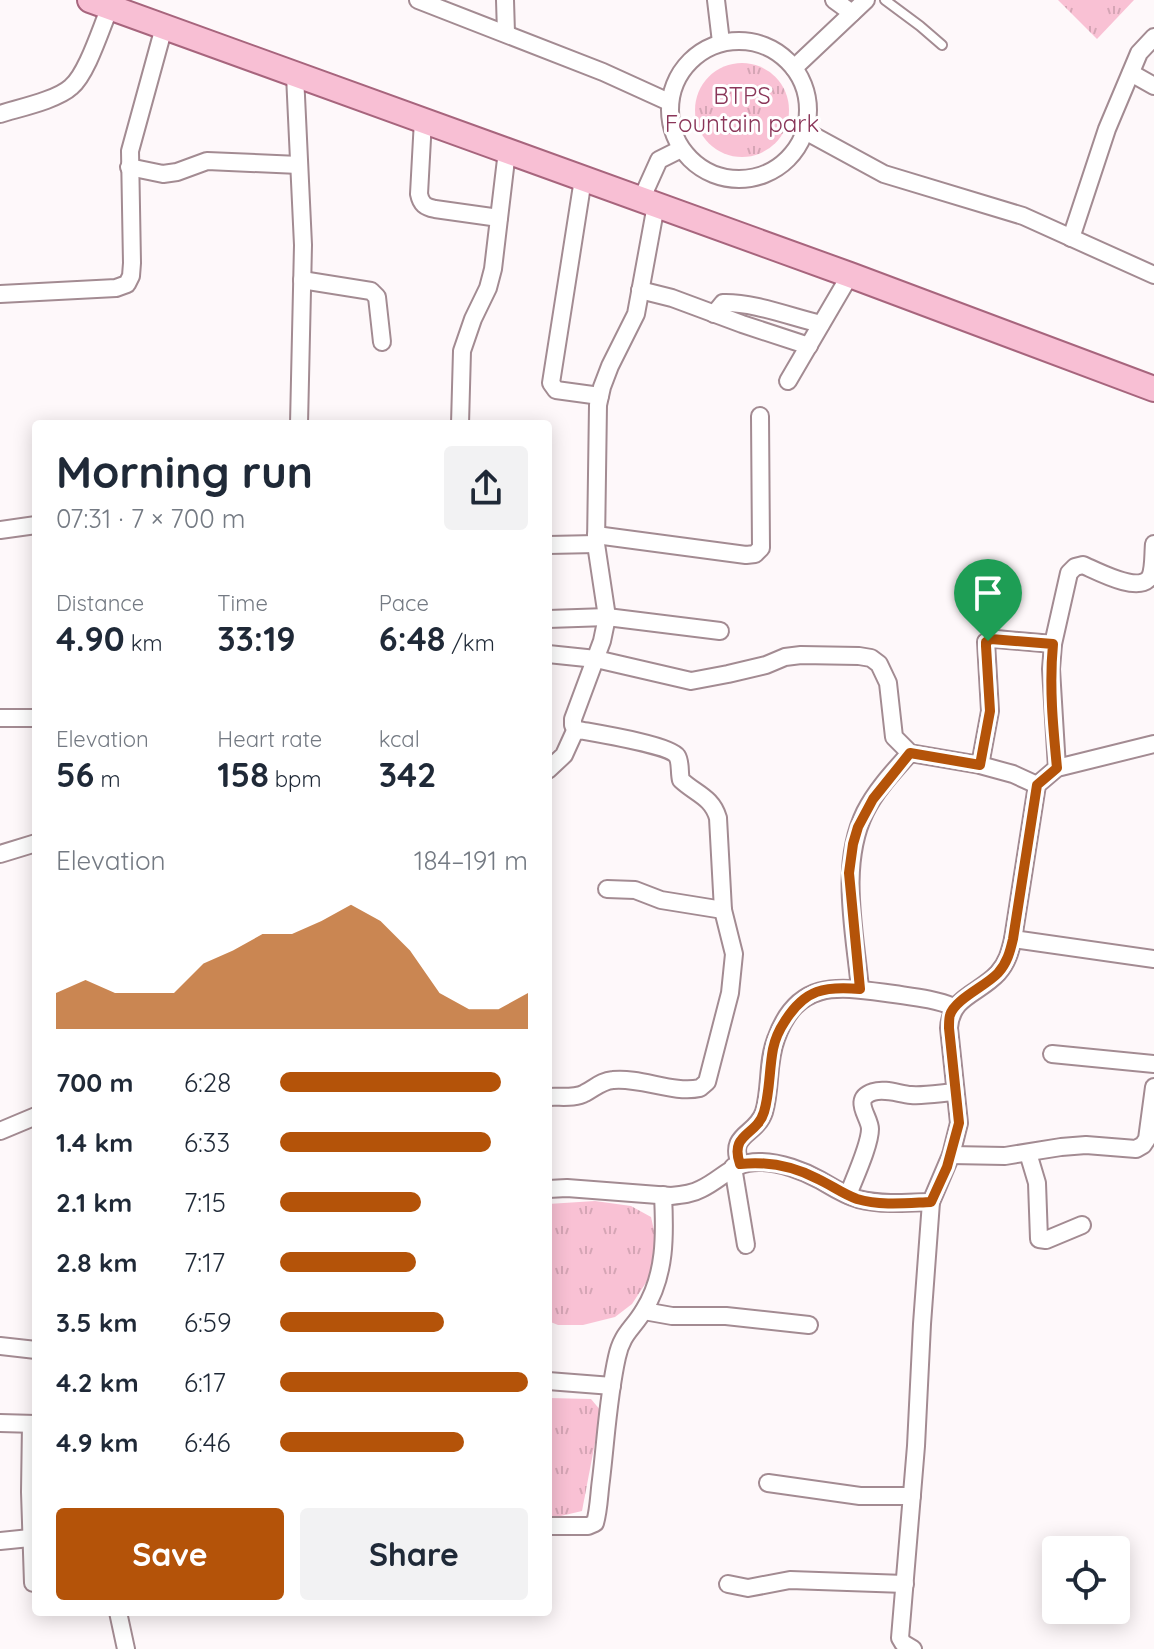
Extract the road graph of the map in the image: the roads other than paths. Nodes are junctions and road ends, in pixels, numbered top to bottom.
1 (418, 0) edge
2 (505, 0) edge
3 (716, 0) edge
4 (834, 0) edge
5 (866, 0) edge
6 (885, 0) edge
7 (100, 4) edge
8 (852, 13) junction
9 (164, 27) junction
10 (506, 33) junction
11 (1154, 37) edge
12 (721, 42) junction
13 (942, 45) dead end
14 (794, 68) junction
15 (1131, 73) junction
16 (295, 75) junction
17 (1154, 86) edge
18 (669, 102) junction
19 (0, 114) edge
20 (423, 120) junction
21 (805, 131) junction
22 (681, 149) junction
23 (507, 151) junction
24 (299, 165) junction
25 (129, 167) junction
26 (583, 179) junction
27 (649, 202) junction
28 (499, 218) junction
29 (1071, 238) junction
30 (850, 275) junction
31 (1154, 275) edge
32 (302, 280) junction
33 (640, 290) junction
34 (0, 294) edge
35 (714, 314) junction
36 (821, 324) junction
37 (382, 342) dead end
38 (809, 346) junction
39 (788, 381) dead end
40 (1154, 389) edge
41 (600, 396) junction
42 (760, 416) dead end
43 (299, 420) edge
44 (460, 420) edge
45 (32, 526) edge
46 (0, 530) edge
47 (596, 540) junction
48 (1154, 544) edge
49 (552, 545) edge
50 (607, 617) junction
51 (552, 619) edge
52 (720, 631) dead end
53 (1053, 644) junction
54 (552, 654) edge
55 (596, 659) junction
56 (0, 718) edge
57 (32, 718) edge
58 (576, 731) junction
59 (1154, 744) edge
60 (910, 753) junction
61 (980, 765) junction
62 (552, 766) edge
63 (1057, 768) junction
64 (1037, 785) junction
65 (32, 844) edge
66 (0, 854) edge
67 (607, 889) dead end
68 (723, 910) junction
69 (1013, 939) junction
70 (1154, 959) edge
71 (860, 989) junction
72 (954, 1007) junction
73 (1052, 1054) dead end
74 (1154, 1064) edge
75 (1154, 1087) edge
76 (955, 1092) junction
77 (552, 1097) edge
78 (32, 1118) edge
79 (0, 1131) edge
80 (1028, 1153) junction
81 (951, 1155) junction
82 (736, 1166) junction
83 (552, 1189) edge
84 (663, 1195) junction
85 (848, 1195) junction
86 (931, 1202) junction
87 (1082, 1225) dead end
88 (746, 1245) dead end
89 (644, 1311) junction
90 (809, 1325) dead end
91 (0, 1346) edge
92 (32, 1350) edge
93 (552, 1381) edge
94 (612, 1386) junction
95 (0, 1423) edge
96 (32, 1424) edge
97 (32, 1481) edge
98 (768, 1483) dead end
99 (912, 1496) junction
100 (552, 1526) edge
101 (30, 1538) junction
102 (0, 1541) edge
103 (32, 1568) edge
104 (728, 1584) dead end
105 (905, 1584) junction
106 (119, 1616) edge
107 (126, 1649) edge
108 (913, 1649) edge

1 - 10 street
2 - 10 street
3 - 12 street
4 - 8 street
5 - 8 street
6 - 13 lane
7 - 9 main road
7 - 19 street
8 - 14 street
9 - 16 main road
9 - 25 street
10 - 18 street
11 - 15 street
12 - 14 street
12 - 18 street
14 - 21 street
15 - 17 street
15 - 29 street
16 - 20 main road
16 - 24 street
18 - 22 street
20 - 23 main road
20 - 28 street
21 - 22 street
21 - 29 street
22 - 27 street
23 - 26 main road
23 - 28 street
24 - 25 street
24 - 32 street
25 - 34 street
26 - 27 main road
26 - 41 street
27 - 30 main road
27 - 33 street
28 - 44 street
29 - 31 street
30 - 36 street
30 - 40 main road
32 - 37 street
32 - 43 street
33 - 35 street
33 - 41 street
35 - 36 street
35 - 38 street
36 - 38 street
38 - 39 street
41 - 47 street
42 - 47 street
45 - 46 street
47 - 49 street
47 - 50 street
48 - 53 street
50 - 51 street
50 - 52 street
50 - 55 street
53 - 61 street
53 - 63 street
54 - 55 street
55 - 58 street
55 - 60 street
56 - 57 street
58 - 62 street
58 - 68 street
59 - 63 street
60 - 61 street
60 - 71 street
61 - 64 street
63 - 64 street
64 - 69 street
65 - 66 street
67 - 68 street
68 - 77 street
69 - 70 street
69 - 72 street
71 - 72 street
71 - 82 street
72 - 76 street
73 - 74 street
75 - 80 street
76 - 81 street
76 - 85 street
78 - 79 street
80 - 81 street
80 - 87 street
81 - 86 street
82 - 84 street
82 - 85 street
82 - 88 street
83 - 84 street
84 - 89 street
85 - 86 street
86 - 99 street
89 - 90 street
89 - 94 street
91 - 92 street
93 - 94 street
94 - 100 street
95 - 96 street
97 - 101 street
98 - 99 street
99 - 105 street
101 - 102 street
101 - 103 street
104 - 105 street
105 - 108 street
106 - 107 street

